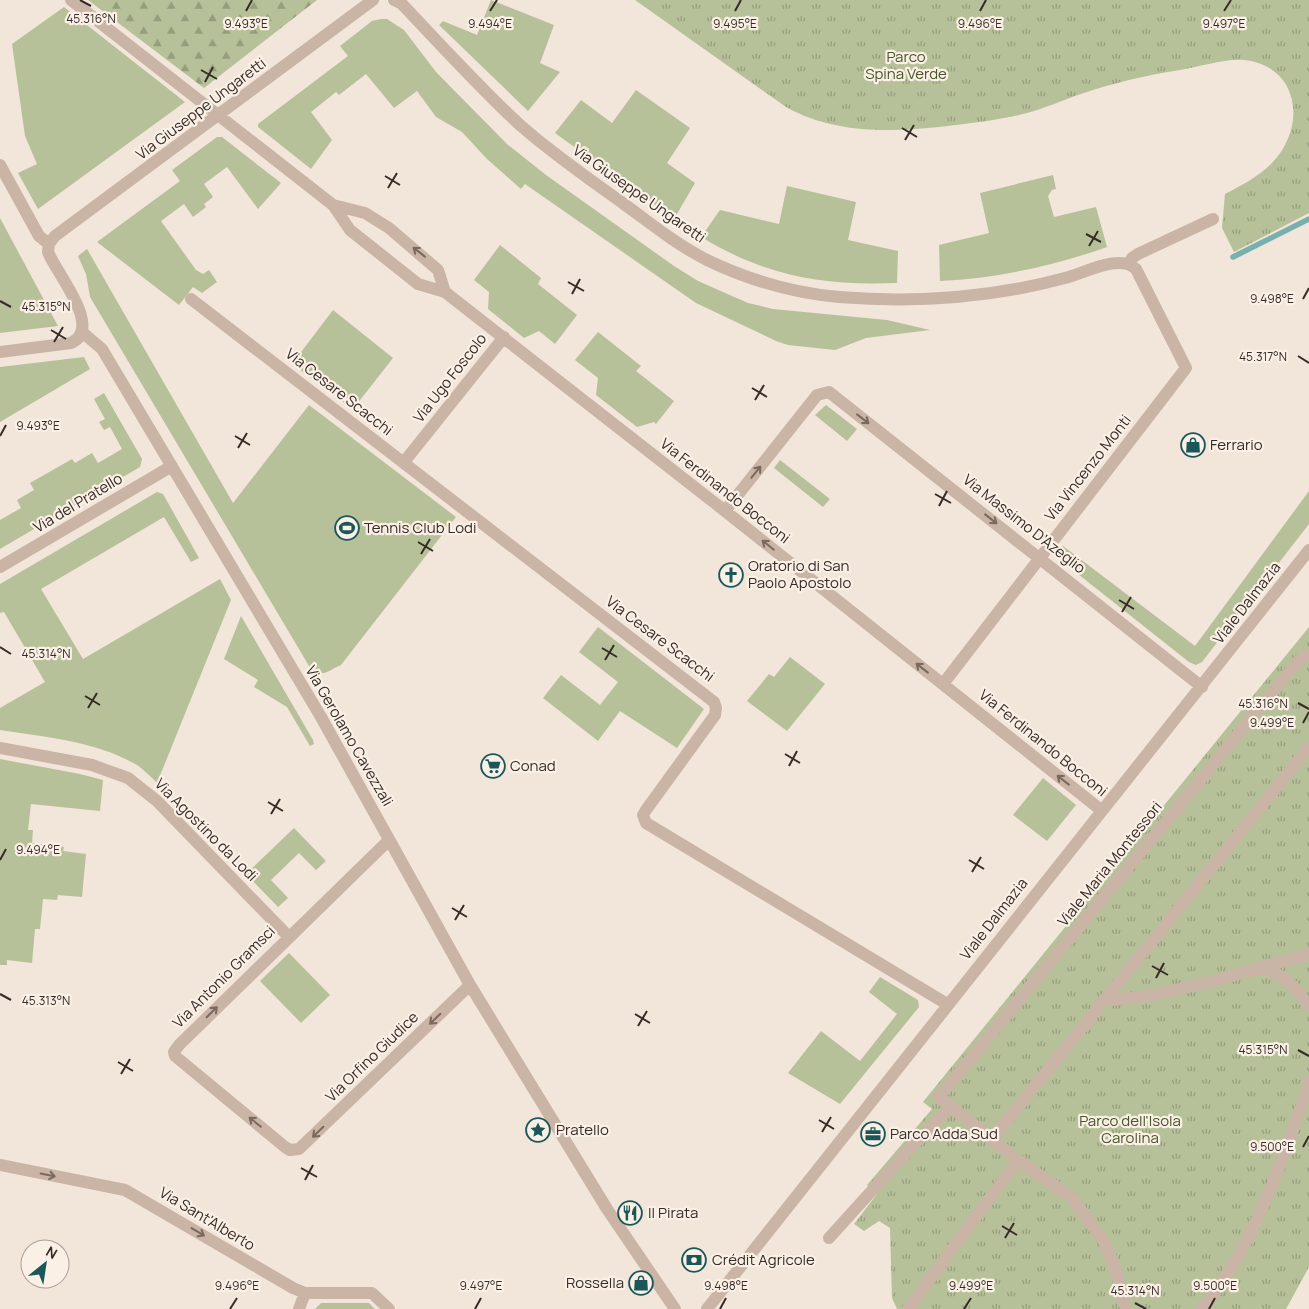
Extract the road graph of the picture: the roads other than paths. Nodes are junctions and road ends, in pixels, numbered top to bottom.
1 (72, 0) edge
2 (373, 0) edge
3 (394, 0) edge
4 (220, 116) junction
5 (0, 165) edge
6 (334, 204) junction
7 (1213, 219) dead end
8 (49, 244) junction
9 (1129, 264) junction
10 (445, 292) junction
11 (191, 299) dead end
12 (82, 332) junction
13 (504, 337) junction
14 (0, 352) edge
15 (404, 462) junction
16 (172, 466) junction
17 (725, 510) junction
18 (1309, 550) edge
19 (1040, 558) junction
20 (0, 567) edge
21 (1309, 655) edge
22 (943, 684) junction
23 (1202, 687) junction
24 (1309, 747) edge
25 (0, 748) edge
26 (1101, 810) junction
27 (389, 840) junction
28 (288, 936) junction
29 (1309, 954) edge
30 (1258, 969) junction
31 (470, 985) junction
32 (1103, 1001) junction
33 (947, 1004) junction
34 (1309, 1006) edge
35 (1309, 1080) edge
36 (951, 1107) junction
37 (992, 1139) junction
38 (294, 1150) joint
39 (1018, 1160) junction
40 (0, 1165) edge
41 (829, 1238) dead end
42 (305, 1293) junction
43 (299, 1309) edge
44 (389, 1309) edge
45 (675, 1309) edge
46 (707, 1309) edge
47 (908, 1309) edge
48 (1126, 1309) edge
49 (1202, 1309) edge

1 - 4 street, Via Ferdinando Bocconi
2 - 4 street, Via Giuseppe Ungaretti
3 - 9 street, Via Giuseppe Ungaretti
4 - 6 street, Via Ferdinando Bocconi
4 - 8 street, Via Giuseppe Ungaretti
5 - 8 street
6 - 10 street, Via Ferdinando Bocconi
10 -> 6 street, Via Ferdinando Bocconi
7 - 9 street
8 - 12 street
9 - 19 street, Via Vincenzo Monti
10 - 13 street, Via Ferdinando Bocconi
11 - 15 street, Via Cesare Scacchi
12 - 14 street
12 - 16 street, Via Gerolamo Cavezzali
13 - 15 street, Via Ugo Foscolo
13 - 17 street, Via Ferdinando Bocconi
15 - 33 street, Via Cesare Scacchi
16 - 20 street, Via del Pratello
16 - 27 street, Via Gerolamo Cavezzali
17 -> 19 street, Via Massimo D’Azeglio
22 -> 17 street, Via Ferdinando Bocconi
18 - 23 street, Viale Dalmazia
19 - 22 street, Via Vincenzo Monti
19 - 23 street, Via Massimo D’Azeglio
21 - 36 street, Viale Maria Montessori
26 -> 22 street, Via Ferdinando Bocconi
23 - 26 street, Viale Dalmazia
24 - 32 street
25 - 28 street, Via Agostino da Lodi
26 - 33 street, Viale Dalmazia
27 - 28 street, Via Antonio Gramsci
27 - 31 street, Via Gerolamo Cavezzali
38 -> 28 street, Via Antonio Gramsci
29 - 30 street
30 - 32 street
30 - 34 street
31 -> 38 street, Via Orfino Giudice
31 - 45 street, Via Gerolamo Cavezzali
32 - 37 street
33 - 46 street, Viale Dalmazia
35 - 49 street
36 - 37 street
36 - 41 street
37 - 39 street
39 - 47 street
39 - 48 street
40 -> 42 street, Via Sant'Alberto
42 - 43 street
42 - 44 street, Via Sant'Alberto

